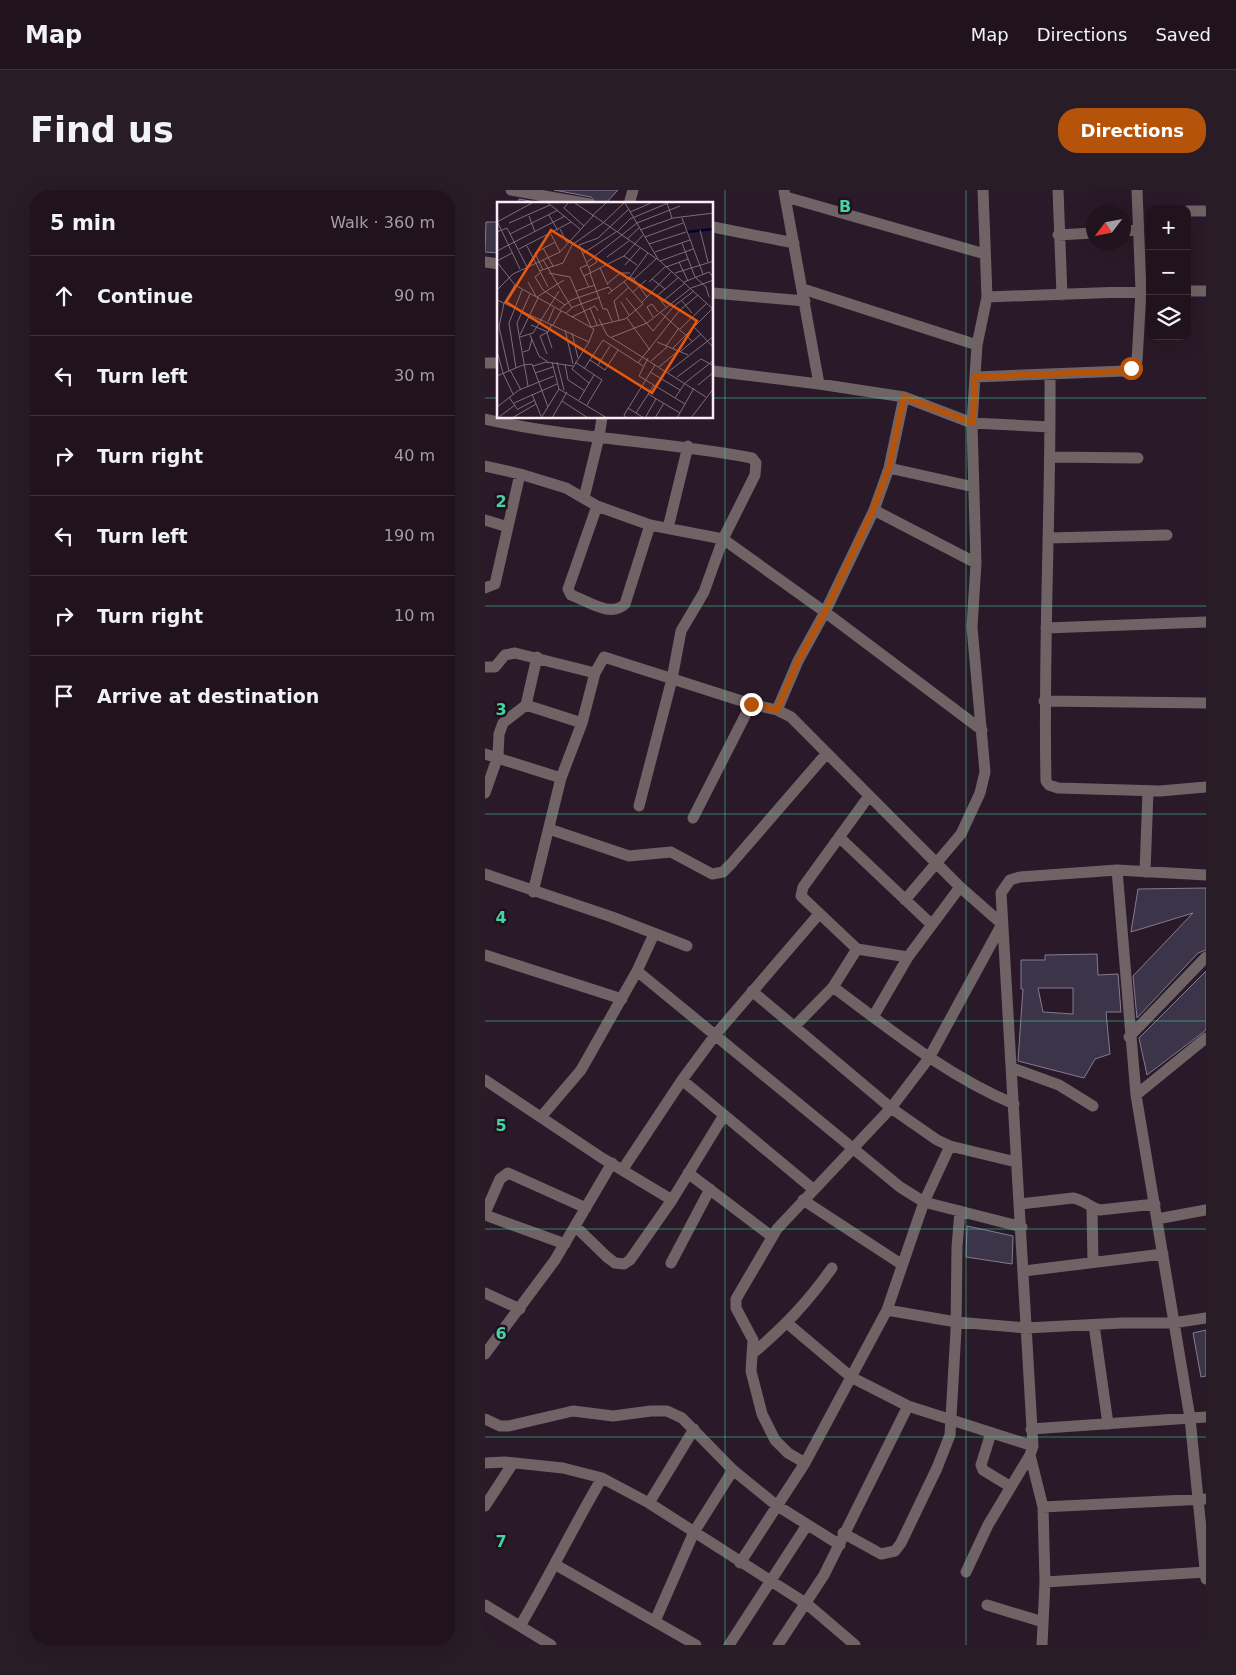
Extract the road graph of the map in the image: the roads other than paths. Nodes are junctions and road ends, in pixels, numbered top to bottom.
1 (511, 190) edge
2 (983, 190) edge
3 (1058, 190) edge
4 (1137, 190) edge
5 (538, 192) edge
6 (785, 193) edge
7 (581, 202) edge
8 (1146, 211) edge
9 (1191, 211) edge
10 (1206, 211) edge
11 (1138, 212) junction
12 (714, 227) edge
13 (1131, 230) edge
14 (1138, 230) junction
15 (1086, 233) edge
16 (1058, 235) junction
17 (795, 243) junction
18 (985, 254) junction
19 (1145, 291) edge
20 (1191, 291) edge
21 (1206, 291) edge
22 (714, 294) edge
23 (804, 295) junction
24 (1062, 295) junction
25 (987, 297) junction
26 (977, 345) junction
27 (714, 371) edge
28 (1050, 375) junction
29 (975, 377) junction
30 (819, 384) junction
31 (904, 397) junction
32 (485, 419) edge
33 (601, 419) edge
34 (973, 423) junction
35 (1051, 427) junction
36 (599, 437) junction
37 (688, 446) junction
38 (1050, 457) junction
39 (1138, 458) dead end
40 (485, 466) edge
41 (889, 468) junction
42 (520, 474) junction
43 (974, 487) junction
44 (584, 498) junction
45 (597, 506) junction
46 (873, 510) junction
47 (485, 520) edge
48 (651, 525) junction
49 (508, 527) junction
50 (668, 528) junction
51 (1167, 534) dead end
52 (1049, 538) junction
53 (723, 539) junction
54 (975, 563) junction
55 (485, 588) edge
56 (825, 612) junction
57 (1206, 622) edge
58 (1046, 628) junction
59 (537, 657) junction
60 (485, 667) edge
61 (595, 673) junction
62 (672, 679) junction
63 (1044, 701) junction
64 (1206, 703) edge
65 (751, 704) junction
66 (526, 705) junction
67 (777, 710) junction
68 (582, 723) junction
69 (982, 730) junction
70 (827, 753) junction
71 (485, 754) edge
72 (498, 756) junction
73 (561, 778) junction
74 (1206, 787) edge
75 (1148, 791) junction
76 (485, 793) edge
77 (869, 796) junction
78 (639, 806) dead end
79 (693, 818) dead end
80 (549, 829) junction
81 (839, 837) junction
82 (936, 863) junction
83 (1117, 870) junction
84 (1145, 872) junction
85 (485, 874) edge
86 (1206, 875) edge
87 (960, 887) junction
88 (533, 892) junction
89 (905, 900) junction
90 (819, 914) junction
91 (931, 924) junction
92 (1002, 924) junction
93 (654, 934) junction
94 (687, 946) dead end
95 (857, 949) junction
96 (485, 955) edge
97 (908, 956) junction
98 (1206, 957) edge
99 (637, 971) junction
100 (833, 987) junction
101 (752, 991) junction
102 (622, 999) junction
103 (873, 1016) junction
104 (795, 1026) junction
105 (716, 1034) junction
106 (1129, 1037) junction
107 (1206, 1038) edge
108 (929, 1058) junction
109 (1012, 1068) junction
110 (485, 1080) edge
111 (682, 1080) junction
112 (1136, 1095) junction
113 (1014, 1104) junction
114 (1093, 1106) dead end
115 (891, 1108) junction
116 (724, 1115) junction
117 (541, 1117) junction
118 (950, 1146) junction
119 (852, 1148) junction
120 (1016, 1162) junction
121 (612, 1164) junction
122 (623, 1169) junction
123 (688, 1173) junction
124 (710, 1189) junction
125 (813, 1189) junction
126 (672, 1200) junction
127 (803, 1200) junction
128 (924, 1202) junction
129 (1020, 1204) junction
130 (1155, 1204) junction
131 (586, 1208) junction
132 (1092, 1208) junction
133 (1206, 1210) edge
134 (960, 1211) junction
135 (485, 1214) edge
136 (1157, 1219) junction
137 (575, 1226) junction
138 (1022, 1226) junction
139 (771, 1236) junction
140 (565, 1244) junction
141 (1163, 1254) junction
142 (671, 1262) dead end
143 (1093, 1262) junction
144 (901, 1264) junction
145 (832, 1268) dead end
146 (1024, 1271) junction
147 (485, 1293) edge
148 (520, 1309) junction
149 (887, 1310) junction
150 (1206, 1318) edge
151 (956, 1322) junction
152 (1173, 1323) junction
153 (787, 1324) junction
154 (1094, 1325) junction
155 (1026, 1328) junction
156 (485, 1354) edge
157 (751, 1354) junction
158 (851, 1377) junction
159 (908, 1406) junction
160 (1206, 1417) edge
161 (1190, 1418) junction
162 (485, 1420) edge
163 (950, 1421) junction
164 (1108, 1424) junction
165 (694, 1429) junction
166 (1031, 1429) junction
167 (991, 1433) junction
168 (1031, 1450) junction
169 (485, 1463) edge
170 (513, 1463) junction
171 (805, 1463) junction
172 (733, 1470) junction
173 (602, 1478) junction
174 (1011, 1487) junction
175 (1203, 1499) edge
176 (649, 1503) junction
177 (776, 1505) junction
178 (485, 1506) edge
179 (1043, 1508) junction
180 (807, 1525) junction
181 (694, 1532) junction
182 (843, 1533) junction
183 (840, 1546) junction
184 (739, 1563) junction
185 (556, 1565) junction
186 (966, 1572) dead end
187 (1206, 1574) edge
188 (769, 1581) junction
189 (1045, 1582) junction
190 (807, 1604) junction
191 (987, 1605) dead end
192 (485, 1606) edge
193 (655, 1621) junction
194 (1043, 1622) junction
195 (520, 1626) junction
196 (546, 1644) edge
197 (696, 1645) edge
198 (729, 1645) edge
199 (778, 1645) edge
200 (855, 1645) edge
201 (1042, 1645) edge

1 - 5 street
2 - 18 street
3 - 16 street
4 - 11 street
5 - 7 street
6 - 17 street
6 - 18 street
8 - 11 street
9 - 10 street
11 - 14 street
12 - 17 street
13 - 14 street
14 - 19 street
15 - 16 street
16 - 24 street
17 - 23 street
18 - 25 street
19 - 24 street
19 - 28 street
20 - 21 street
22 - 23 street
23 - 26 street
23 - 30 street
24 - 25 street
25 - 26 street
26 - 29 street
27 - 30 street
28 - 29 street
28 - 35 street
29 - 34 street
30 - 31 street
31 - 34 street
31 - 41 street
32 - 36 street
33 - 36 street
34 - 35 street
34 - 43 street
35 - 38 street
36 - 37 street
36 - 44 street
37 - 50 street
37 - 53 street
38 - 39 street
38 - 52 street
40 - 42 street
41 - 43 street
41 - 46 street
42 - 44 street
42 - 49 street
43 - 54 street
44 - 45 street
45 - 48 street
45 - 48 street
46 - 54 street
46 - 56 street
47 - 49 street
48 - 50 street
49 - 55 street
50 - 53 street
51 - 52 street
52 - 58 street
53 - 56 street
53 - 62 street
54 - 69 street
56 - 67 street
56 - 69 street
57 - 58 street
58 - 63 street
59 - 60 street
59 - 61 street
59 - 66 street
61 - 62 street
61 - 68 street
62 - 65 street
62 - 78 street
63 - 64 street
63 - 75 street
65 - 67 street
65 - 79 street
66 - 68 street
66 - 72 street
67 - 70 street
68 - 73 street
69 - 82 street
70 - 77 street
70 - 80 street
71 - 72 street
72 - 73 street
72 - 76 street
73 - 80 street
74 - 75 street
75 - 84 street
77 - 81 street
77 - 82 street
80 - 88 street
81 - 89 street
81 - 90 street
82 - 87 street
82 - 89 street
83 - 84 street
83 - 92 street
83 - 106 street
84 - 86 street
85 - 88 street
87 - 91 street
87 - 92 street
88 - 93 street
89 - 91 street
90 - 95 street
90 - 101 street
91 - 97 street
92 - 108 street
92 - 109 street
93 - 94 street
93 - 99 street
95 - 97 street
95 - 100 street
96 - 102 street
97 - 103 street
98 - 106 street
99 - 102 street
99 - 105 street
100 - 103 street
100 - 104 street
101 - 104 street
101 - 105 street
102 - 117 street
103 - 108 street
104 - 115 street
105 - 111 street
105 - 119 street
106 - 112 street
107 - 112 street
108 - 113 street
108 - 115 street
109 - 113 street
109 - 114 street
110 - 117 street
111 - 116 street
111 - 122 street
112 - 130 street
113 - 120 street
115 - 118 street
115 - 119 street
116 - 123 street
116 - 125 street
117 - 121 street
118 - 120 street
118 - 128 street
119 - 125 street
119 - 128 street
120 - 129 street
121 - 122 street
121 - 131 street
122 - 126 street
123 - 124 street
123 - 126 street
124 - 139 street
124 - 142 street
125 - 127 street
126 - 137 street
127 - 139 street
127 - 144 street
128 - 134 street
128 - 144 street
129 - 132 street
129 - 138 street
130 - 132 street
130 - 136 street
131 - 135 street
131 - 137 street
132 - 143 street
133 - 136 street
134 - 138 street
134 - 151 street
135 - 140 street
136 - 141 street
137 - 140 street
138 - 146 street
139 - 157 street
140 - 148 street
141 - 143 street
141 - 152 street
143 - 146 street
144 - 149 street
145 - 153 street
146 - 155 street
147 - 148 street
148 - 156 street
149 - 151 street
149 - 158 street
150 - 152 street
151 - 155 street
151 - 163 street
152 - 154 street
152 - 161 street
153 - 157 street
153 - 158 street
154 - 155 street
154 - 164 street
155 - 166 street
157 - 171 street
158 - 159 street
158 - 171 street
159 - 163 street
159 - 182 street
160 - 161 street
161 - 164 street
161 - 175 street
162 - 165 street
163 - 167 street
163 - 182 street
164 - 166 street
165 - 172 street
165 - 176 street
166 - 168 street
167 - 168 street
167 - 174 street
168 - 174 street
168 - 179 street
169 - 170 street
170 - 173 street
170 - 178 street
171 - 177 street
172 - 177 street
172 - 181 street
173 - 176 street
173 - 185 street
174 - 186 street
175 - 179 street
175 - 187 street
176 - 181 street
177 - 180 street
177 - 184 street
179 - 189 street
180 - 183 street
180 - 188 street
181 - 184 street
181 - 193 street
182 - 183 street
183 - 190 street
184 - 188 street
185 - 193 street
185 - 195 street
187 - 189 street
188 - 190 street
188 - 198 street
189 - 194 street
190 - 199 street
190 - 200 street
191 - 194 street
192 - 195 street
193 - 197 street
194 - 201 street
195 - 196 street

